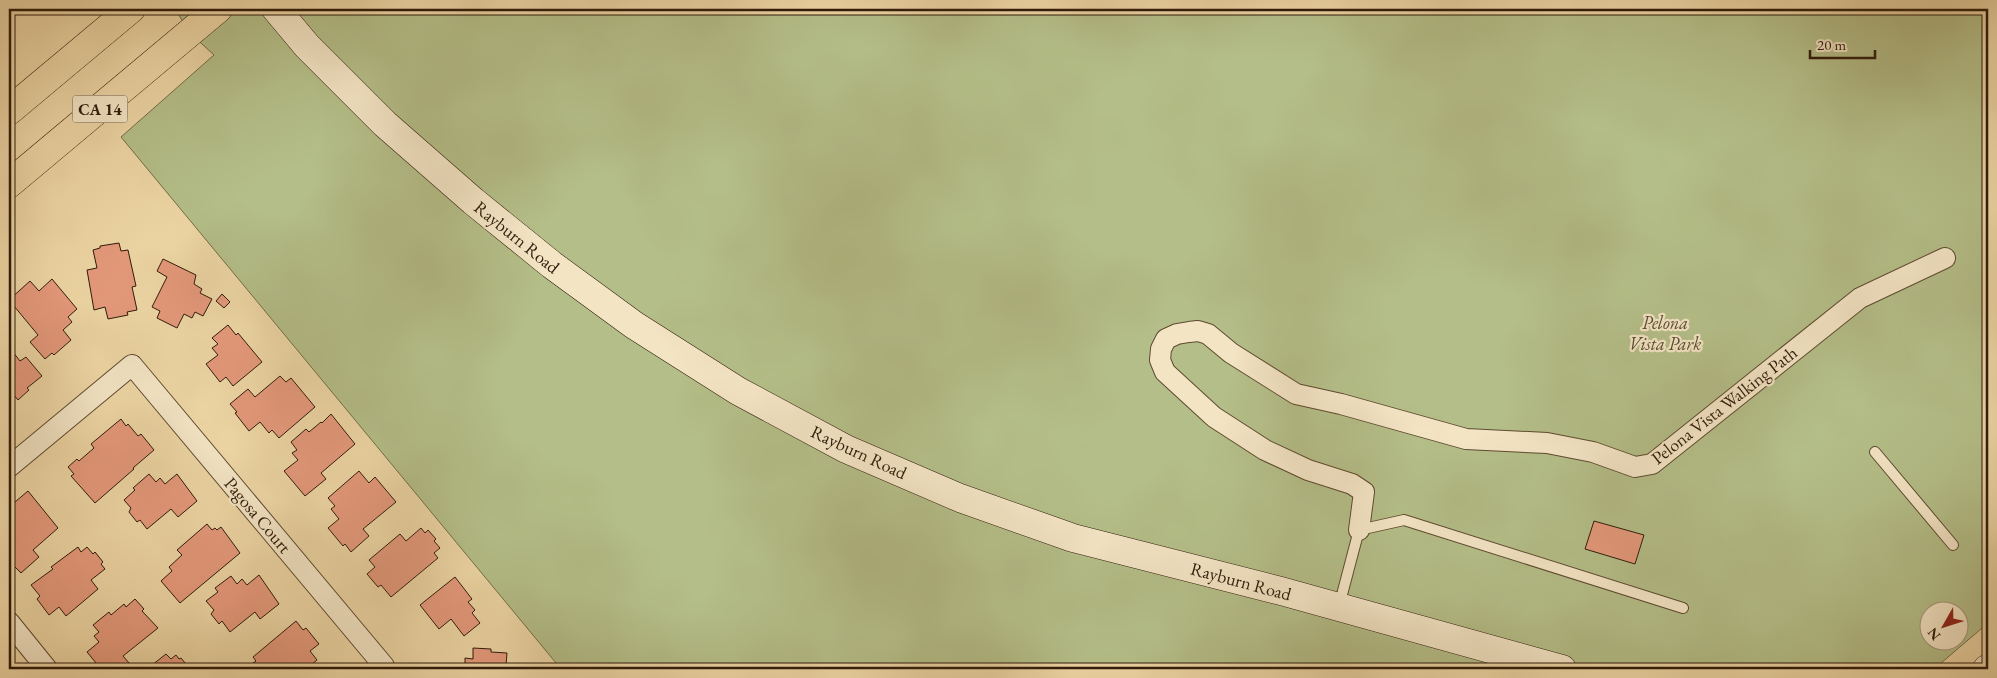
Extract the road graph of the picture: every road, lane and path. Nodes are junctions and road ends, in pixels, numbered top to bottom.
1 (131, 9) edge
2 (218, 9) edge
3 (276, 9) edge
4 (9, 111) edge
5 (9, 184) edge
6 (1944, 258) dead end
7 (1876, 452) dead end
8 (9, 467) edge
9 (1359, 530) junction
10 (1953, 546) dead end
11 (1339, 607) junction
12 (1683, 608) dead end
13 (9, 622) edge
14 (384, 666) dead end
15 (47, 669) edge
16 (1562, 669) edge

1 - 4 highway
2 - 5 highway, CA 14
3 - 11 street, Rayburn Road
6 - 9 street, Pelona Vista Walking Path
7 - 10 lane
8 - 14 street, Pagosa Court
9 - 11 lane
9 - 12 lane
11 - 16 street, Rayburn Road
13 - 15 street

